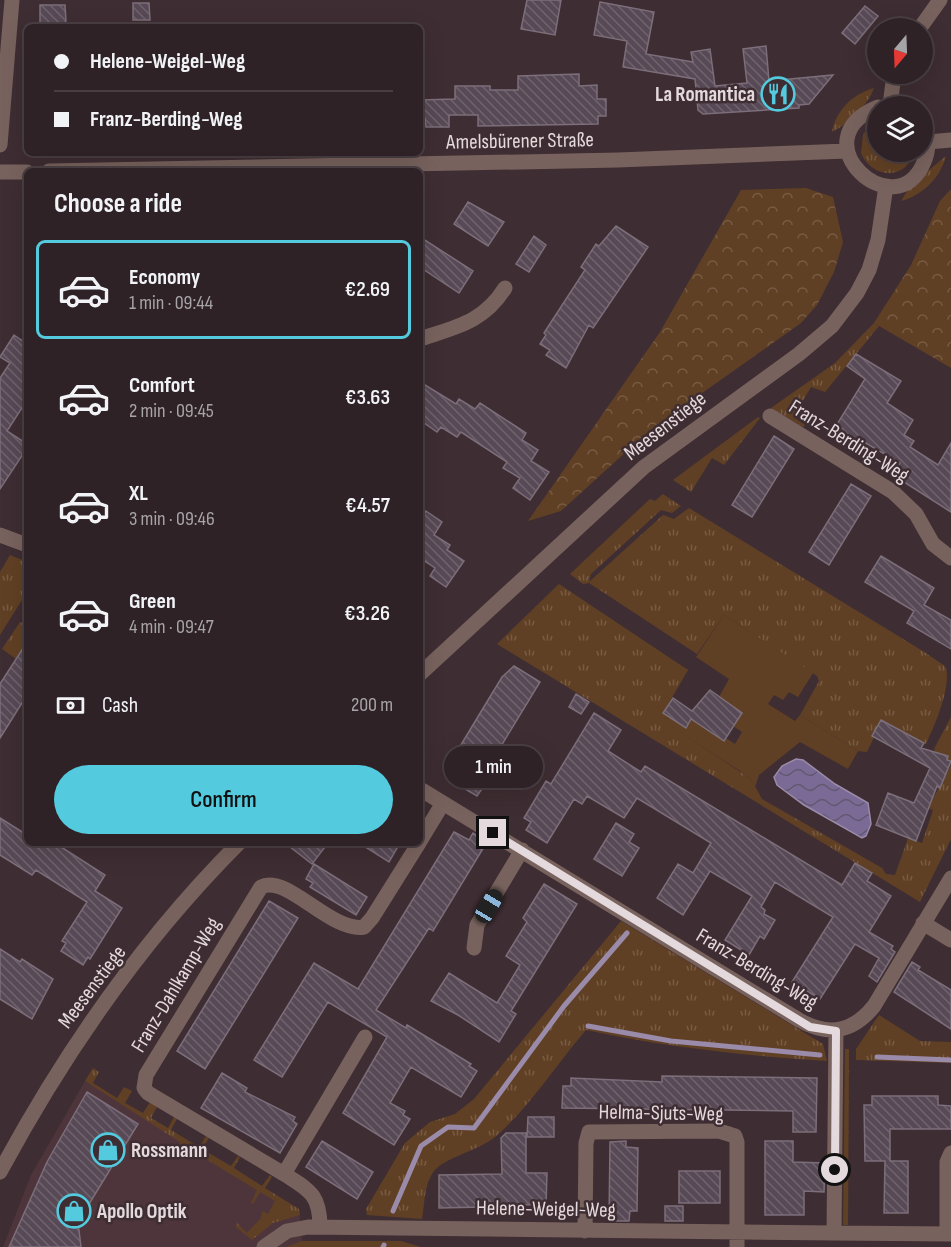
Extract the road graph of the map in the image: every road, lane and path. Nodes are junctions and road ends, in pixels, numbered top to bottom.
1 (12, 0) edge
2 (940, 0) edge
3 (927, 18) edge
4 (867, 112) edge
5 (951, 140) edge
6 (933, 141) edge
7 (0, 145) edge
8 (848, 151) junction
9 (924, 162) edge
10 (204, 168) edge
11 (24, 171) edge
12 (0, 172) edge
13 (886, 186) junction
14 (505, 288) dead end
15 (423, 338) edge
16 (770, 416) dead end
17 (0, 535) edge
18 (24, 544) edge
19 (951, 558) edge
20 (423, 671) edge
21 (423, 791) edge
22 (443, 803) junction
23 (423, 836) edge
24 (236, 846) edge
25 (417, 846) edge
26 (522, 850) junction
27 (951, 878) edge
28 (923, 923) junction
29 (951, 940) edge
30 (474, 948) dead end
31 (836, 1031) junction
32 (364, 1037) dead end
33 (951, 1154) edge
34 (0, 1172) edge
35 (284, 1174) junction
36 (320, 1227) junction
37 (585, 1230) junction
38 (834, 1233) junction
39 (949, 1234) edge
40 (737, 1240) edge
41 (264, 1247) edge

1 - 7 street
2 - 3 street
4 - 8 street
5 - 6 street
8 - 10 street, Amelsbürener Straße
8 - 13 street
9 - 13 street
11 - 12 street
13 - 20 street, Meesenstiege
14 - 15 street
16 - 19 street, Franz-Berding-Weg
17 - 18 street
21 - 22 street, Franz-Berding-Weg
22 - 23 street
22 - 26 street, Franz-Berding-Weg
24 - 34 street, Meesenstiege
25 - 35 street, Franz-Dahlkamp-Weg
26 - 30 street
26 - 31 street, Franz-Berding-Weg
27 - 28 street, Franz-Berding-Weg
28 - 29 street
28 - 31 street, Franz-Berding-Weg
31 - 38 street
32 - 35 street
33 - 39 street, Helene-Weigel-Weg
35 - 36 street, Franz-Dahlkamp-Weg
36 - 37 street, Helene-Weigel-Weg
36 - 41 street, Helene-Weigel-Weg
37 - 40 street, Helene-Weigel-Weg
37 - 40 street, Helma-Sjuts-Weg
38 - 39 street, Helene-Weigel-Weg
38 - 40 street, Helene-Weigel-Weg

